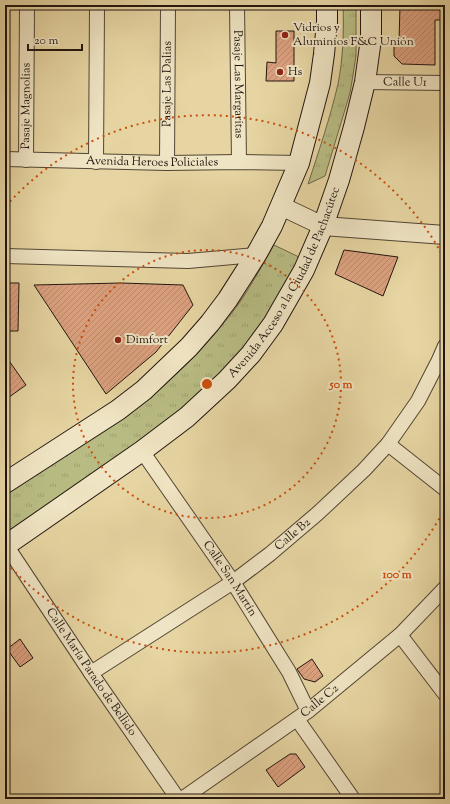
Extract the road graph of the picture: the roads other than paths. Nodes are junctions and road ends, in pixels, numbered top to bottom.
1 (27, 5) edge
2 (97, 5) edge
3 (168, 5) edge
4 (237, 5) edge
5 (327, 5) edge
6 (371, 5) edge
7 (365, 82) junction
8 (445, 84) edge
9 (5, 159) edge
10 (26, 160) junction
11 (96, 162) junction
12 (239, 162) junction
13 (167, 163) junction
14 (300, 163) junction
15 (281, 206) junction
16 (323, 226) junction
17 (445, 235) edge
18 (256, 255) junction
19 (5, 256) edge
20 (445, 346) edge
21 (388, 444) junction
22 (142, 451) junction
23 (5, 483) edge
24 (445, 489) edge
25 (5, 545) edge
26 (233, 582) junction
27 (445, 588) edge
28 (400, 634) junction
29 (92, 673) junction
30 (445, 694) edge
31 (303, 715) junction
32 (178, 799) edge
33 (182, 799) edge
34 (353, 799) edge

1 - 10 street, Pasaje Magnolias
2 - 11 street
3 - 13 street, Pasaje Las Dalias
4 - 12 street, Pasaje Las Margaritas
5 - 14 main road
6 - 7 main road, Avenida Acceso a la Ciudad de Pachacútec
7 - 8 street, Calle U1
7 - 16 main road, Avenida Acceso a la Ciudad de Pachacútec
9 - 10 street, Avenida Heroes Policiales
10 - 11 street, Avenida Heroes Policiales
11 - 13 street, Avenida Heroes Policiales
12 - 13 street, Avenida Heroes Policiales
12 - 14 street, Avenida Heroes Policiales
14 - 15 main road
15 - 16 street
15 - 18 main road
16 - 17 street
16 - 22 main road, Avenida Acceso a la Ciudad de Pachacútec
18 - 19 street
18 - 23 main road
20 - 21 street, Calle B2
21 - 24 street
21 - 26 street, Calle B2
22 - 25 main road, Avenida Acceso a la Ciudad de Pachacútec
22 - 26 street, Calle San Martín
25 - 29 street, Calle María Parado de Bellido
26 - 29 street, Calle B2
26 - 31 street, Calle San Martín
27 - 28 street, Calle C2
28 - 30 street
28 - 31 street, Calle C2
29 - 32 street, Calle María Parado de Bellido
31 - 33 street, Calle C2
31 - 34 street, Calle San Martín

